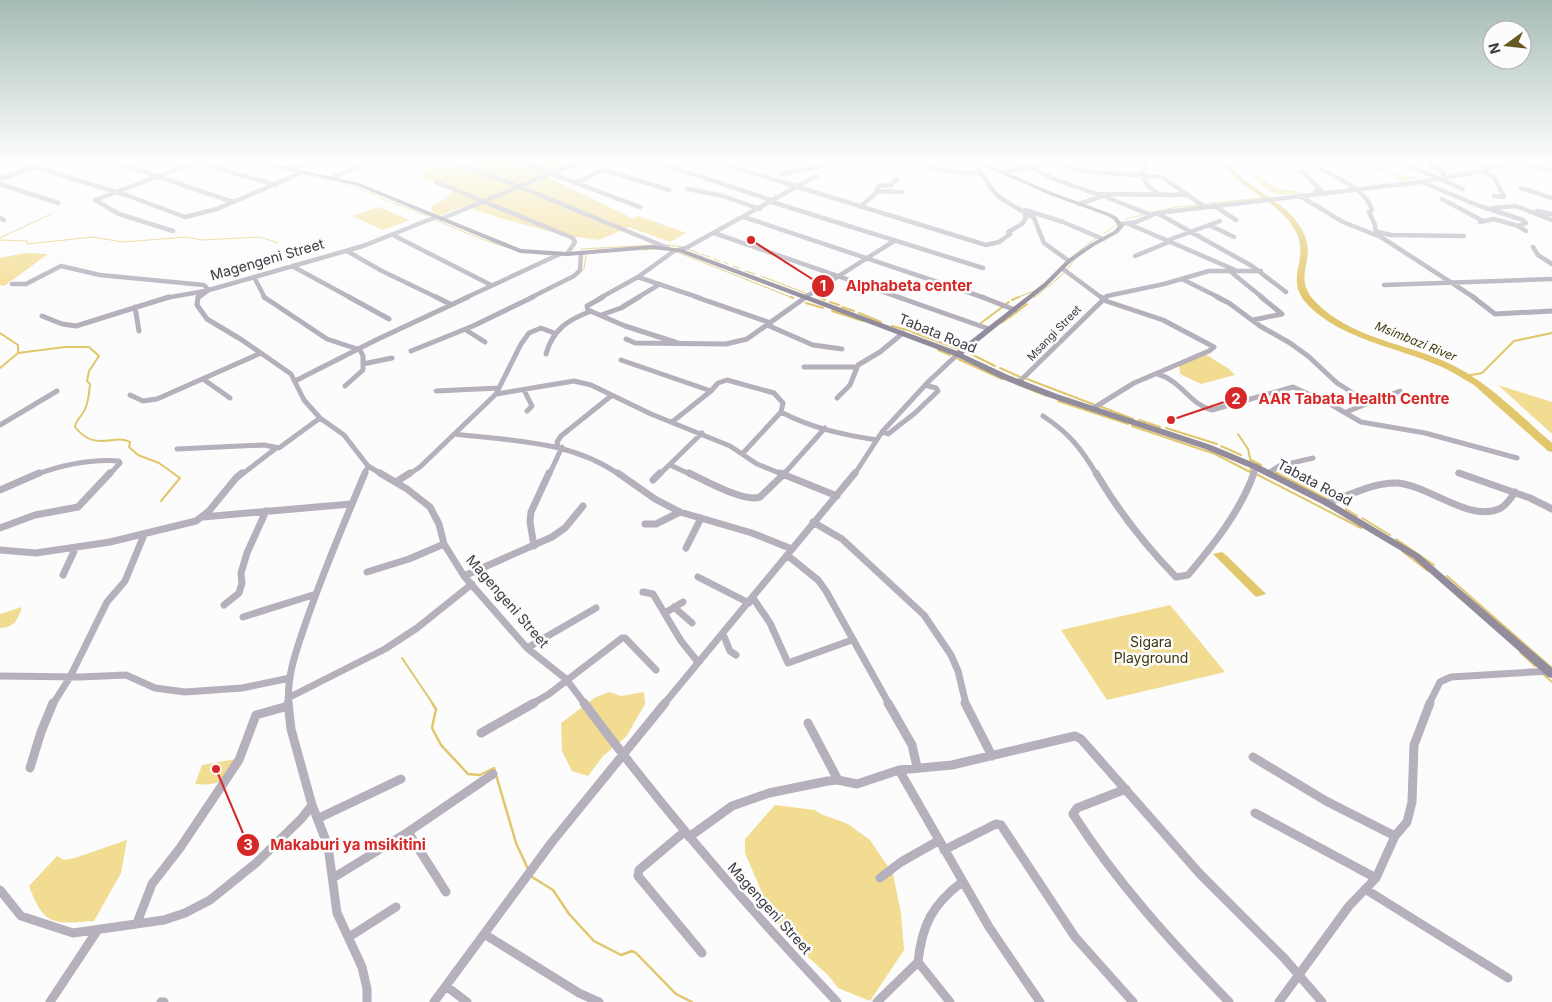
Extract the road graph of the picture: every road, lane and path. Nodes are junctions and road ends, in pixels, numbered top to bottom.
1 (110, 209) edge
2 (160, 209) edge
3 (215, 209) edge
4 (417, 209) edge
5 (462, 209) edge
6 (502, 209) edge
7 (572, 209) edge
8 (760, 209) edge
9 (796, 209) edge
10 (866, 209) edge
11 (1020, 209) edge
12 (1021, 209) edge
13 (1092, 209) edge
14 (1135, 209) edge
15 (1181, 209) edge
16 (1219, 209) edge
17 (1321, 209) edge
18 (1372, 209) edge
19 (1461, 209) edge
20 (1491, 209) edge
21 (1523, 209) edge
22 (1526, 210) junction
23 (1024, 211) junction
24 (1157, 212) junction
25 (1552, 214) edge
26 (1151, 215) junction
27 (744, 217) junction
28 (438, 218) junction
29 (1236, 220) dead end
30 (1552, 220) edge
31 (1220, 221) dead end
32 (1484, 221) junction
33 (1477, 222) dead end
34 (1121, 224) junction
35 (1129, 224) junction
36 (1209, 225) junction
37 (1518, 226) junction
38 (1526, 230) dead end
39 (173, 231) dead end
40 (1192, 231) junction
41 (714, 233) junction
42 (1376, 233) junction
43 (394, 235) junction
44 (1464, 236) dead end
45 (1234, 237) dead end
46 (1104, 239) junction
47 (894, 241) junction
48 (1167, 242) junction
49 (1533, 247) dead end
50 (668, 248) junction
51 (347, 250) junction
52 (680, 250) junction
53 (581, 253) junction
54 (563, 254) junction
55 (1136, 256) dead end
56 (869, 259) junction
57 (1069, 261) junction
58 (1552, 264) edge
59 (292, 266) junction
60 (983, 268) dead end
61 (1063, 269) junction
62 (1261, 271) junction
63 (1231, 272) junction
64 (1238, 272) junction
65 (254, 277) junction
66 (638, 277) junction
67 (840, 277) junction
68 (1182, 279) junction
69 (1552, 279) edge
70 (1452, 283) junction
71 (12, 284) dead end
72 (660, 284) junction
73 (492, 285) junction
74 (1384, 285) dead end
75 (208, 290) junction
76 (1286, 292) dead end
77 (805, 298) junction
78 (1103, 298) junction
79 (450, 304) junction
80 (135, 307) junction
81 (1015, 310) junction
82 (591, 311) junction
83 (1552, 311) edge
84 (601, 315) junction
85 (42, 316) dead end
86 (389, 319) dead end
87 (1253, 320) junction
88 (769, 324) junction
89 (989, 329) junction
90 (466, 330) junction
91 (139, 331) dead end
92 (554, 333) junction
93 (903, 333) junction
94 (626, 339) dead end
95 (485, 342) dead end
96 (678, 343) junction
97 (842, 349) dead end
98 (358, 350) junction
99 (411, 351) dead end
100 (261, 353) junction
101 (546, 354) dead end
102 (958, 354) junction
103 (392, 358) dead end
104 (622, 360) dead end
105 (363, 364) junction
106 (804, 366) dead end
107 (857, 367) junction
108 (1158, 374) junction
109 (203, 379) junction
110 (295, 381) junction
111 (1019, 382) junction
112 (925, 385) junction
113 (345, 386) dead end
114 (524, 390) junction
115 (57, 391) dead end
116 (436, 391) dead end
117 (497, 391) junction
118 (711, 391) junction
119 (1400, 392) dead end
120 (130, 396) dead end
121 (611, 396) junction
122 (230, 398) dead end
123 (836, 398) dead end
124 (1369, 403) junction
125 (1092, 409) junction
126 (527, 410) dead end
127 (781, 412) junction
128 (1346, 412) junction
129 (1043, 416) dead end
130 (320, 418) junction
131 (672, 422) junction
132 (0, 426) edge
133 (825, 428) junction
134 (882, 432) junction
135 (702, 433) junction
136 (454, 434) junction
137 (877, 440) junction
138 (560, 447) junction
139 (177, 449) dead end
140 (275, 449) junction
141 (743, 454) junction
142 (1313, 458) dead end
143 (1516, 458) dead end
144 (670, 465) junction
145 (368, 466) junction
146 (1256, 467) junction
147 (1268, 473) junction
148 (1458, 473) dead end
149 (784, 474) junction
150 (652, 480) dead end
151 (396, 482) junction
152 (0, 490) edge
153 (1515, 492) junction
154 (837, 496) junction
155 (1327, 503) junction
156 (352, 504) junction
157 (584, 506) dead end
158 (1552, 509) edge
159 (266, 511) junction
160 (680, 512) junction
161 (203, 517) junction
162 (701, 518) junction
163 (813, 522) junction
164 (645, 524) dead end
165 (0, 528) edge
166 (144, 535) junction
167 (444, 544) junction
168 (534, 546) junction
169 (76, 547) junction
170 (686, 548) dead end
171 (0, 550) edge
172 (790, 552) junction
173 (367, 572) dead end
174 (63, 575) dead end
175 (464, 576) junction
176 (698, 577) dead end
177 (472, 584) junction
178 (643, 592) dead end
179 (316, 594) junction
180 (751, 601) junction
181 (683, 602) dead end
182 (224, 604) dead end
183 (674, 607) junction
184 (596, 608) dead end
185 (665, 613) junction
186 (243, 617) dead end
187 (692, 623) dead end
188 (722, 634) junction
189 (852, 640) junction
190 (527, 648) junction
191 (736, 655) dead end
192 (698, 662) junction
193 (656, 670) dead end
194 (1551, 673) edge
195 (0, 676) edge
196 (70, 677) junction
197 (290, 678) junction
198 (566, 679) junction
199 (288, 702) junction
200 (808, 723) dead end
201 (481, 733) dead end
202 (623, 756) junction
203 (992, 756) junction
204 (1253, 757) dead end
205 (917, 767) junction
206 (30, 768) dead end
207 (899, 770) junction
208 (493, 774) dead end
209 (401, 779) dead end
210 (838, 780) junction
211 (1126, 789) junction
212 (312, 805) junction
213 (1255, 813) dead end
214 (319, 818) junction
215 (408, 832) junction
216 (687, 835) junction
217 (1395, 836) junction
218 (941, 845) junction
219 (333, 878) junction
220 (880, 878) dead end
221 (1376, 878) junction
222 (962, 882) junction
223 (1365, 889) junction
224 (0, 890) edge
225 (446, 892) dead end
226 (396, 907) dead end
227 (137, 923) junction
228 (97, 931) junction
229 (484, 934) junction
230 (349, 937) junction
231 (702, 953) dead end
232 (918, 962) junction
233 (1299, 973) junction
234 (1508, 978) dead end
235 (446, 986) junction
236 (50, 1002) edge
237 (366, 1002) edge
238 (434, 1002) edge
239 (467, 1002) edge
240 (599, 1002) edge
241 (837, 1002) edge
242 (877, 1002) edge
243 (950, 1002) edge
244 (1040, 1002) edge
245 (1133, 1002) edge
246 (1229, 1002) edge
247 (1279, 1002) edge
248 (1322, 1002) edge

1 - 39 street
2 - 3 street
4 - 28 main road, Tabata Road
5 - 28 street, Magengeni Street
6 - 54 street
7 - 50 street
8 - 27 street
9 - 47 street
10 - 23 street
11 - 23 street
12 - 46 street
13 - 34 main road
14 - 26 street
15 - 24 street
16 - 29 street
17 - 42 street
18 - 42 street
19 - 32 street
20 - 37 street
21 - 22 street
22 - 25 street
22 - 30 street
23 - 57 street
24 - 26 street
24 - 40 street
26 - 35 street
27 - 41 street
27 - 56 street
28 - 43 street, Magengeni Street
28 - 54 main road, Tabata Road
31 - 36 street
32 - 33 street
32 - 37 street
34 - 35 street
34 - 46 main road
35 - 48 street
36 - 40 street
36 - 45 street
37 - 38 street
40 - 48 street
40 - 62 street
41 - 52 street
41 - 67 street
42 - 44 street
42 - 70 street
43 - 51 street, Magengeni Street
43 - 73 street
46 - 57 main road
47 - 56 street
47 - 60 street
48 - 55 street
48 - 64 street
49 - 58 street
50 - 52 main road, Tabata Road
50 - 53 main road, Tabata Road
51 - 59 street, Magengeni Street
51 - 79 street
52 - 66 street
52 - 77 main road, Tabata Road
53 - 54 main road, Tabata Road
53 - 90 street
54 - 73 street
56 - 67 street
56 - 81 street
57 - 61 main road
59 - 65 street, Magengeni Street
59 - 86 street
61 - 78 street
61 - 81 main road
62 - 64 street
62 - 76 street
63 - 64 street
63 - 68 street
63 - 87 street
65 - 75 street, Magengeni Street
65 - 98 street
66 - 72 street
66 - 82 street
67 - 77 street
67 - 89 street
68 - 78 street
68 - 87 street
69 - 70 street
70 - 74 street
70 - 83 street
71 - 75 street
72 - 84 street
72 - 88 street
73 - 79 street
75 - 80 street
75 - 100 street, Magengeni Street
77 - 88 street
77 - 93 main road, Tabata Road
78 - 108 street
78 - 111 street, Msangi Street
79 - 98 street
80 - 85 street
80 - 91 street
81 - 89 main road
82 - 84 street
82 - 92 street
84 - 96 street
87 - 124 street
88 - 96 street
88 - 97 street
89 - 102 main road
90 - 95 street
90 - 99 street
92 - 101 street
92 - 117 street
93 - 102 main road, Tabata Road
93 - 107 street
94 - 96 street
98 - 105 street
98 - 110 street
100 - 109 street
100 - 110 street, Magengeni Street
102 - 111 main road, Tabata Road
102 - 112 street
103 - 105 street
104 - 118 street
105 - 113 street
106 - 107 street
107 - 123 street
108 - 125 street
108 - 128 street
109 - 120 street
109 - 122 street
110 - 130 street, Magengeni Street
111 - 125 main road, Tabata Road
112 - 134 street
112 - 134 street
114 - 117 street
114 - 121 street
114 - 126 street
115 - 132 street
116 - 117 street
117 - 136 street
118 - 127 street
118 - 131 street
119 - 124 street
121 - 131 street
121 - 138 street
124 - 128 street
125 - 146 main road, Tabata Road
127 - 133 street
127 - 141 street
128 - 143 street
129 - 146 street
130 - 140 street
130 - 145 street, Magengeni Street
131 - 135 street
133 - 137 street
133 - 149 street
134 - 137 street
135 - 141 street
135 - 144 street
136 - 138 street
136 - 151 street
137 - 154 street
138 - 160 street
138 - 168 street
139 - 140 street
140 - 161 street
141 - 149 street
142 - 147 street
144 - 149 street
144 - 150 street
145 - 151 street, Magengeni Street
145 - 156 street
146 - 147 main road, Tabata Road
147 - 155 main road, Tabata Road
148 - 153 street
149 - 154 street
151 - 167 street, Magengeni Street
152 - 165 street
153 - 155 street
153 - 158 street
154 - 163 street
155 - 194 main road, Tabata Road
156 - 159 street
156 - 179 street
157 - 168 street
159 - 161 street
159 - 182 street
160 - 162 street
160 - 164 street
161 - 166 street
162 - 170 street
162 - 172 street
163 - 172 street
163 - 203 street
166 - 169 street
166 - 196 street
167 - 173 street
167 - 175 street, Magengeni Street
168 - 175 street
169 - 171 street
169 - 174 street
172 - 180 street
172 - 189 street
175 - 177 street, Magengeni Street
176 - 180 street
177 - 190 street, Magengeni Street
177 - 199 street
178 - 185 street
179 - 186 street
179 - 197 street
180 - 188 street
180 - 189 street
181 - 183 street
183 - 185 street
183 - 187 street
184 - 190 street
185 - 192 street
188 - 191 street
188 - 192 street
189 - 205 street
190 - 198 street, Magengeni Street
192 - 202 street
193 - 198 street
194 - 217 street
195 - 196 street
196 - 197 street
196 - 206 street
197 - 199 street
198 - 201 street
198 - 202 street, Magengeni Street
199 - 212 street
199 - 227 street
200 - 210 street
202 - 216 street, Magengeni Street
202 - 229 street
203 - 205 street
203 - 211 street
204 - 217 street
205 - 207 street
207 - 210 street
207 - 218 street
208 - 215 street
209 - 214 street
210 - 216 street
211 - 233 street
211 - 246 street
212 - 214 street
212 - 227 street
213 - 221 street
214 - 219 street
215 - 219 street
215 - 225 street
216 - 231 street
216 - 241 street, Magengeni Street
217 - 221 street
218 - 220 street
218 - 222 street
218 - 245 street
219 - 230 street
221 - 223 street
222 - 232 street
222 - 244 street
223 - 233 street
223 - 234 street
224 - 228 street
226 - 230 street
227 - 228 street
228 - 236 street
229 - 235 street
229 - 240 street
230 - 237 street
232 - 242 street
232 - 243 street
233 - 247 street
233 - 248 street
235 - 238 street
235 - 239 street

